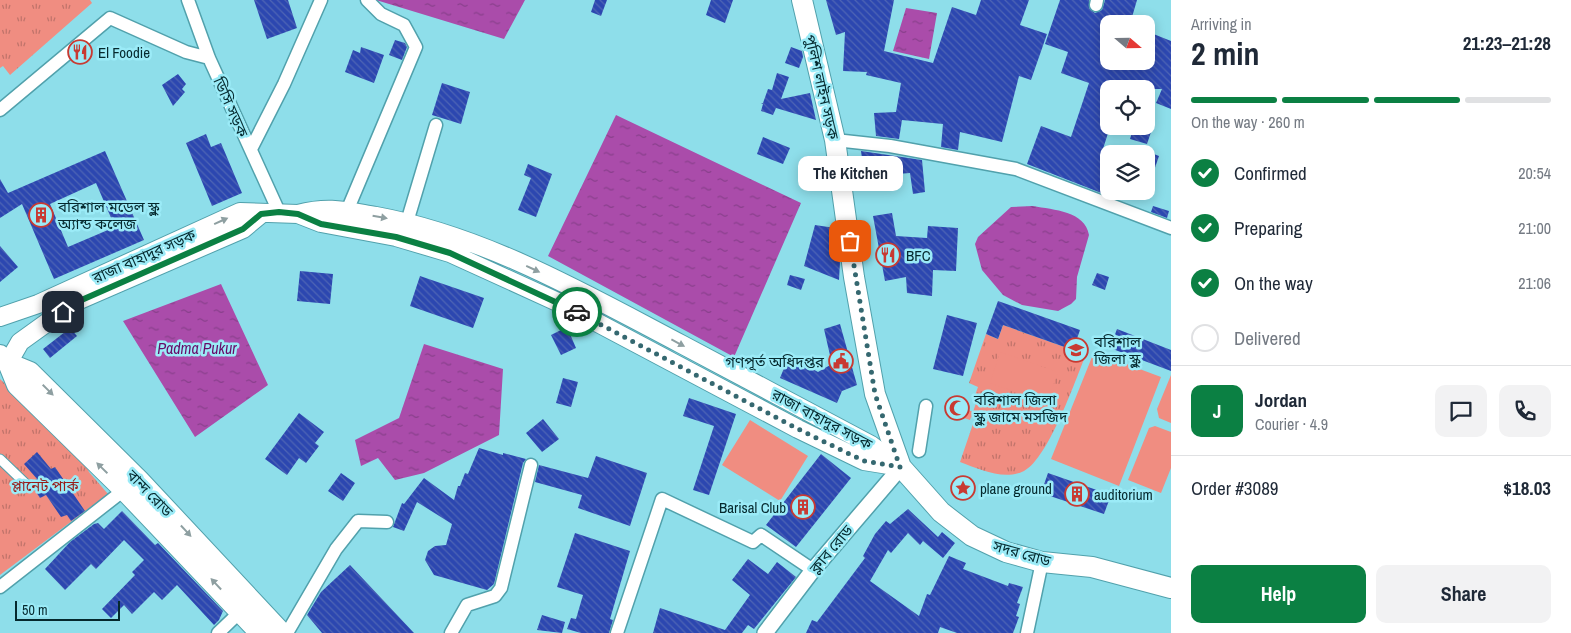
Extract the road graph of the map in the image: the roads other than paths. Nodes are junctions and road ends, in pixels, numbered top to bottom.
1 (188, 0) edge
2 (321, 0) edge
3 (367, 0) edge
4 (802, 0) edge
5 (209, 58) junction
6 (0, 110) edge
7 (436, 125) dead end
8 (835, 140) junction
9 (251, 149) junction
10 (347, 211) junction
11 (279, 212) junction
12 (261, 214) junction
13 (298, 214) junction
14 (407, 222) junction
15 (1171, 228) edge
16 (0, 317) edge
17 (4, 359) edge
18 (926, 406) dead end
19 (918, 451) dead end
20 (0, 459) edge
21 (531, 465) dead end
22 (900, 467) junction
23 (26, 484) dead end
24 (124, 490) junction
25 (387, 522) dead end
26 (1042, 562) junction
27 (813, 570) junction
28 (0, 587) edge
29 (1171, 588) edge
30 (241, 611) junction
31 (218, 633) edge
32 (260, 633) edge
33 (282, 633) edge
34 (287, 633) edge
35 (451, 633) edge
36 (617, 633) edge
37 (765, 633) edge
38 (1027, 633) edge

1 - 5 street, ডিসি সড়ক
2 - 9 street
3 - 10 street
4 - 8 main road, পুলিশ লাইন সড়ক
5 - 6 street
5 - 9 street, ডিসি সড়ক
7 - 14 street
8 - 15 street
8 - 22 main road, পুলিশ লাইন সড়ক
9 - 11 street, ডিসি সড়ক
10 - 13 main road, রাজা বাহাদুর সড়ক
10 -> 14 main road, রাজা বাহাদুর সড়ক
11 - 12 main road, রাজা বাহাদুর সড়ক
11 - 13 main road, রাজা বাহাদুর সড়ক
16 -> 12 main road, রাজা বাহাদুর সড়ক
12 - 17 main road, রাজা বাহাদুর সড়ক
13 - 22 main road, রাজা বাহাদুর সড়ক
14 -> 22 main road, রাজা বাহাদুর সড়ক
24 -> 17 main road, বান্দ রোড
17 -> 33 main road, বান্দ রোড
18 - 19 street
20 - 23 street
21 - 35 street
22 - 26 main road, সদর রোড
22 - 27 street, ক্লাব রোড
24 - 28 street
30 -> 24 main road, বান্দ রোড
25 - 34 street
26 - 29 main road, সদর রোড
26 - 38 street
27 - 36 street
27 - 37 street, ক্লাব রোড
30 - 31 street
30 - 32 main road, বান্দ রোড

